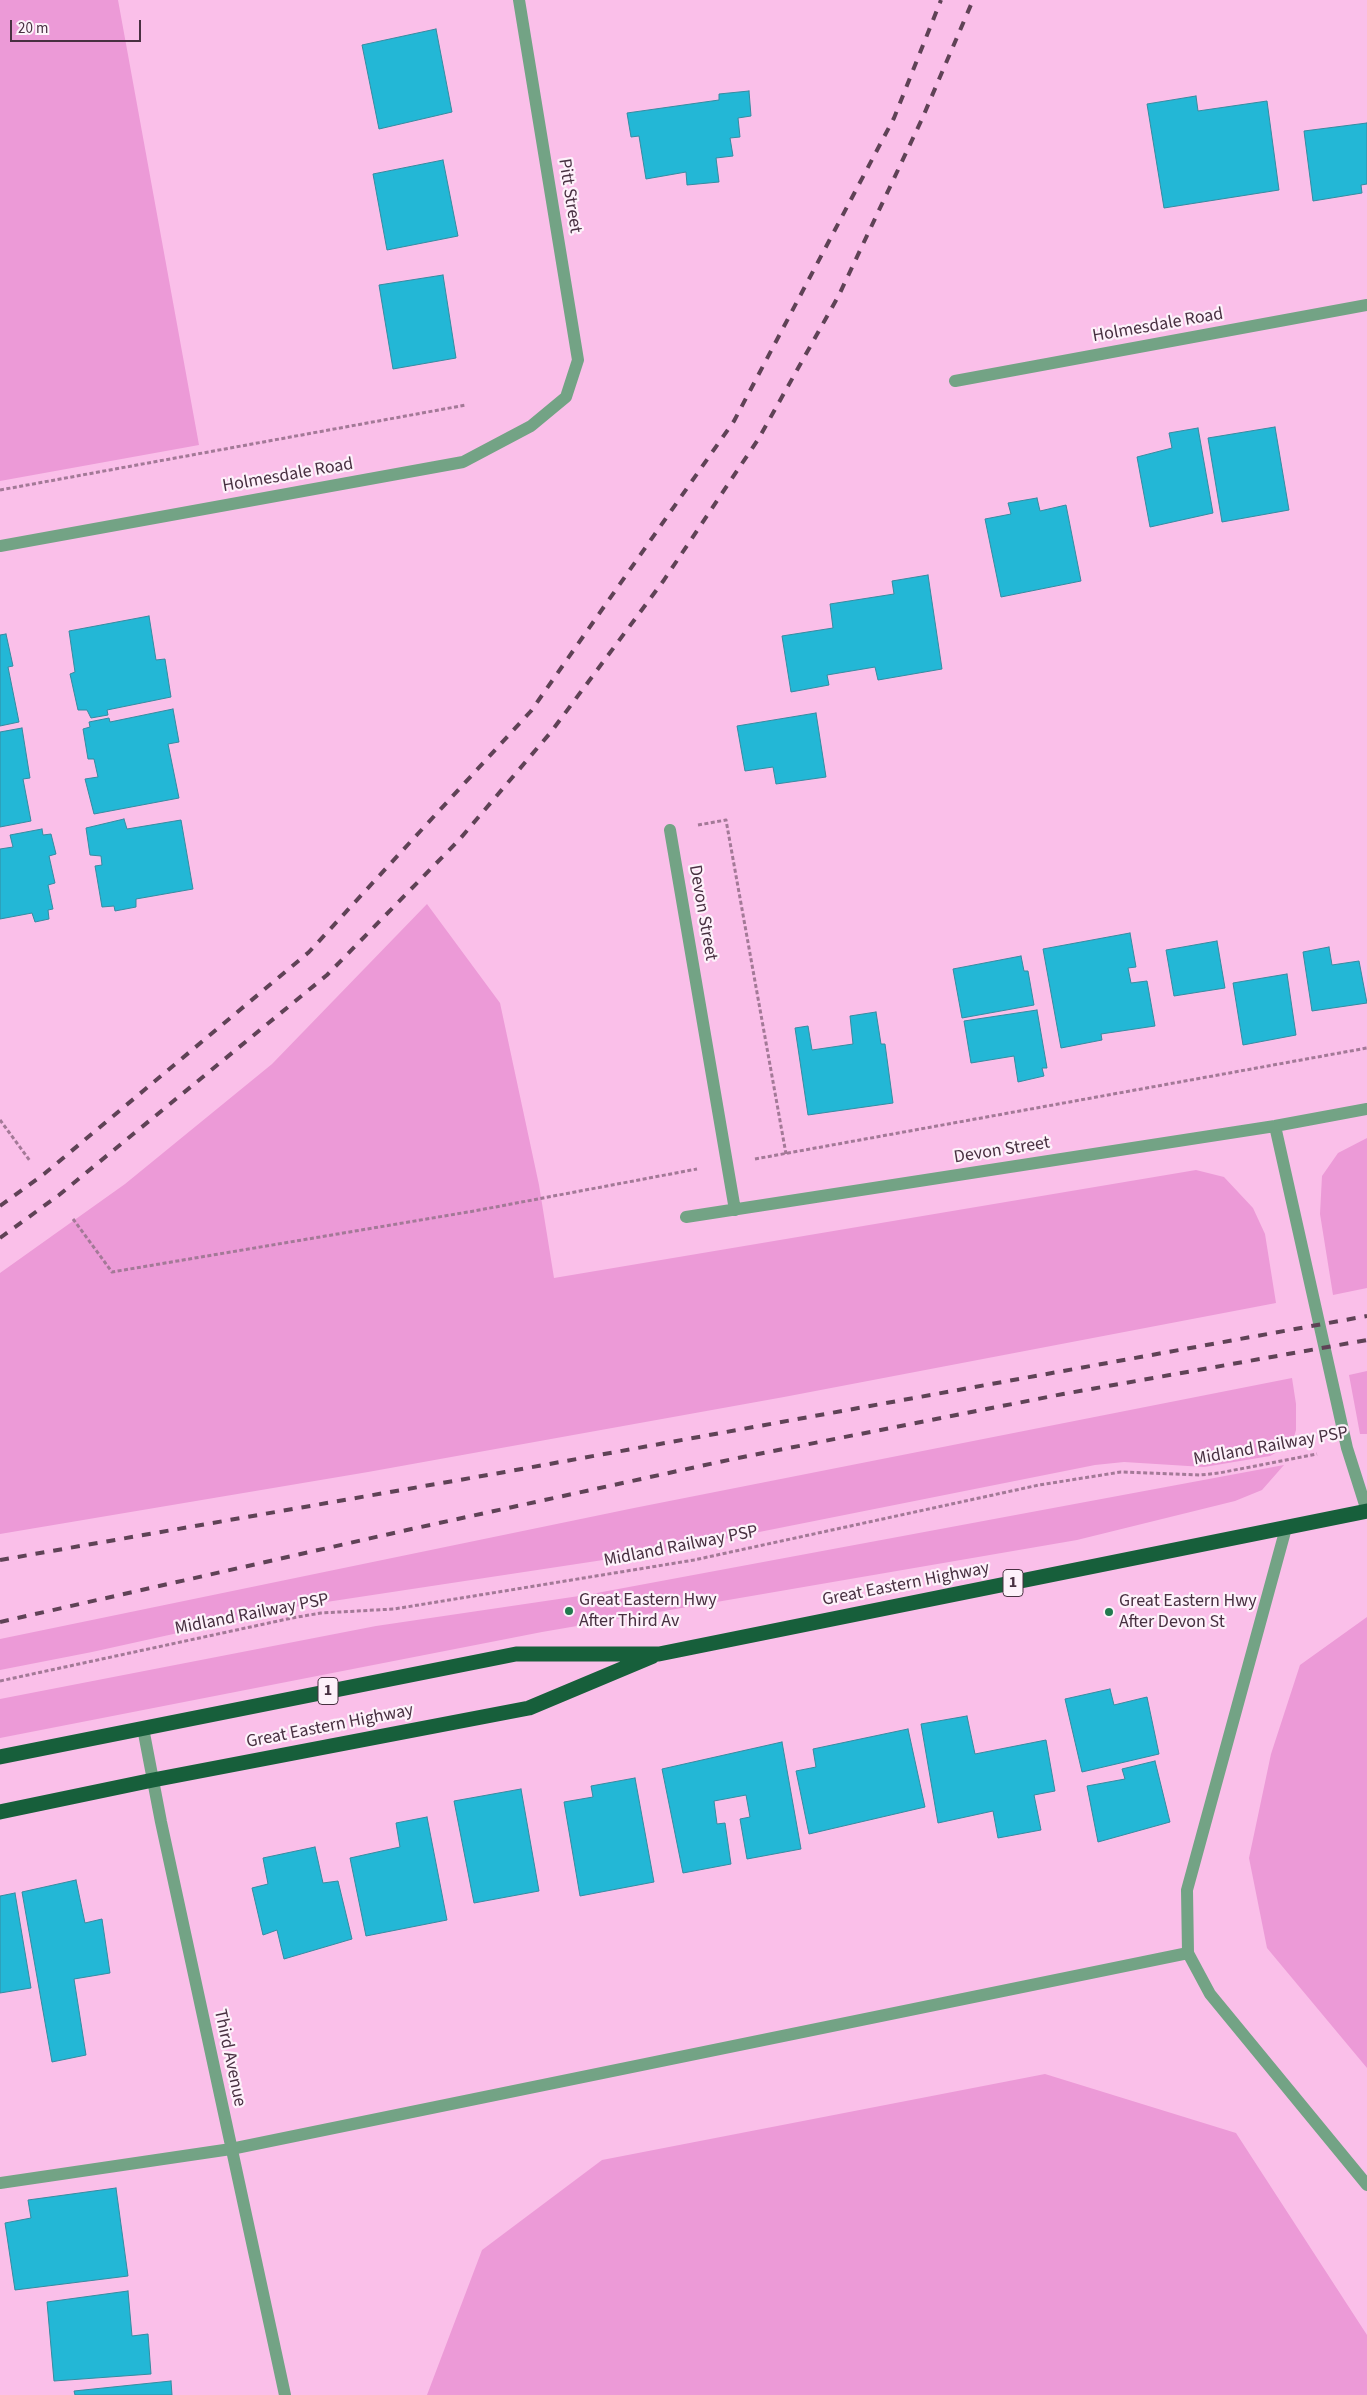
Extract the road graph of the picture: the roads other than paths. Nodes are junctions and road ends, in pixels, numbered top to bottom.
1 (519, 0) edge
2 (1367, 305) edge
3 (955, 381) dead end
4 (566, 397) joint
5 (0, 546) edge
6 (670, 830) road end
7 (1367, 1109) edge
8 (1276, 1126) junction
9 (735, 1210) junction
10 (686, 1217) dead end
11 (1367, 1511) edge
12 (1286, 1528) junction
13 (659, 1654) junction
14 (143, 1728) junction
15 (0, 1757) edge
16 (152, 1780) junction
17 (0, 1812) edge
18 (1188, 1954) junction
19 (231, 2149) junction
20 (0, 2183) edge
21 (1367, 2185) edge
22 (285, 2395) edge

1 - 4 street, Pitt Street
2 - 3 street, Holmesdale Road
4 - 5 street, Holmesdale Road
6 - 9 street, Devon Street
7 - 8 street, Devon Street
8 - 9 street, Devon Street
8 - 11 street
9 - 10 street, Devon Street
11 - 12 highway, Great Eastern Highway / 1
12 - 13 highway, Great Eastern Highway / 1
12 - 18 street
13 - 14 highway, Great Eastern Highway / 1
13 - 16 highway, Great Eastern Highway / 1
14 - 15 highway, Great Eastern Highway / 1
14 - 16 street, Third Avenue
16 - 17 highway, Great Eastern Highway / 1
16 - 19 street, Third Avenue
18 - 19 street
18 - 21 street
19 - 20 street
19 - 22 street, Third Avenue

